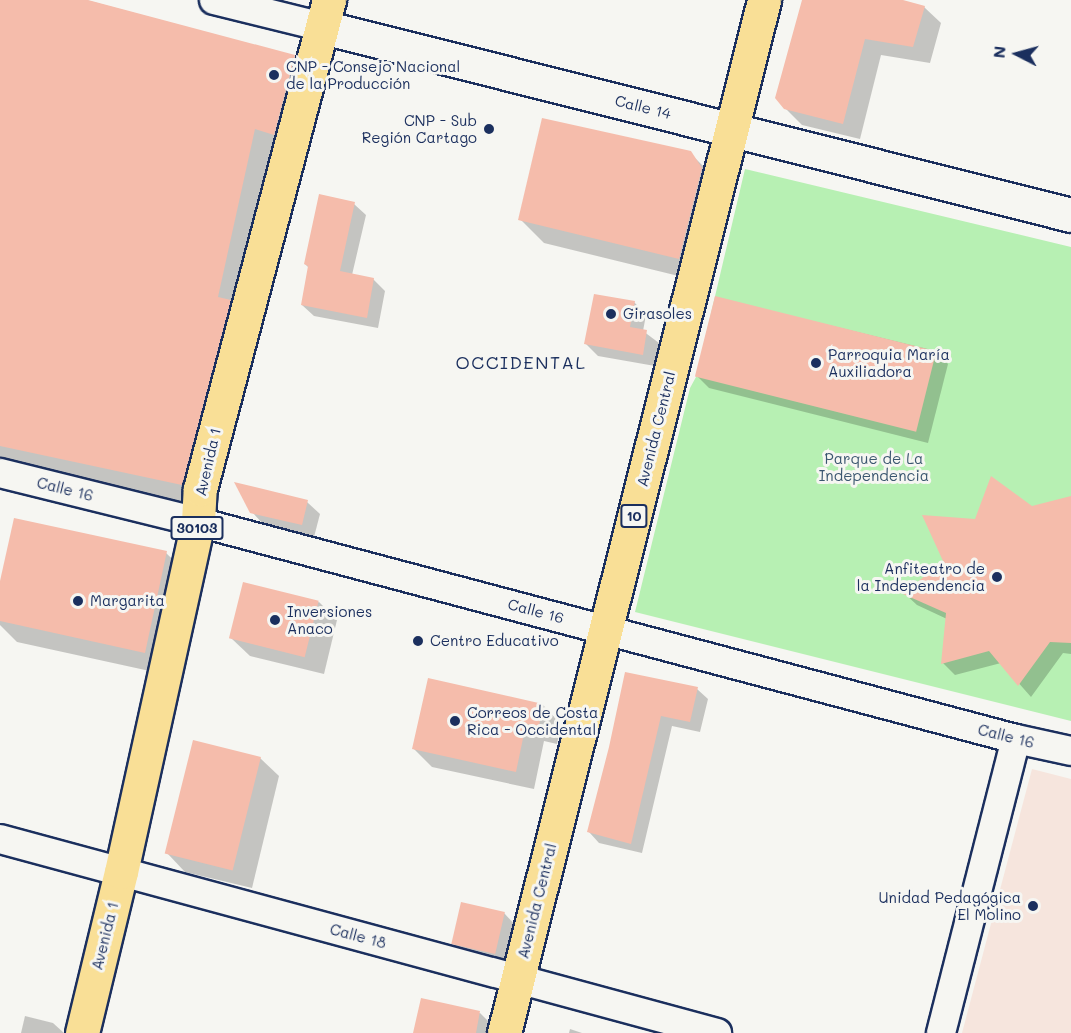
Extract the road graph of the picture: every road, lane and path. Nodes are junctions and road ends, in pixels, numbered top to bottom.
1 (214, 0) edge
2 (764, 0) edge
3 (326, 14) edge
4 (731, 129) junction
5 (1071, 215) edge
6 (0, 473) edge
7 (198, 522) junction
8 (605, 630) junction
9 (1016, 739) junction
10 (1071, 751) edge
11 (0, 839) edge
12 (121, 872) junction
13 (518, 979) junction
14 (82, 1033) edge
15 (504, 1033) edge
16 (717, 1033) edge
17 (941, 1033) edge

1 - 3 street, Calle 14
2 - 4 main road, Avenida Central / 10
3 - 4 main road, Calle 14
3 - 7 main road, Avenida 1 / 30103
4 - 5 main road, Calle 14
4 - 8 main road, Avenida Central / 10
6 - 7 street, Calle 16
7 - 8 street, Calle 16
7 - 12 main road, Avenida 1 / 30103
8 - 9 street, Calle 16
8 - 13 main road, Avenida Central / 10
9 - 10 street, Calle 16
9 - 17 street
11 - 12 street, Calle 18
12 - 13 street, Calle 18
12 - 14 main road, Avenida 1 / 30103
13 - 15 main road, Avenida Central / 10
13 - 16 street, Calle 18

